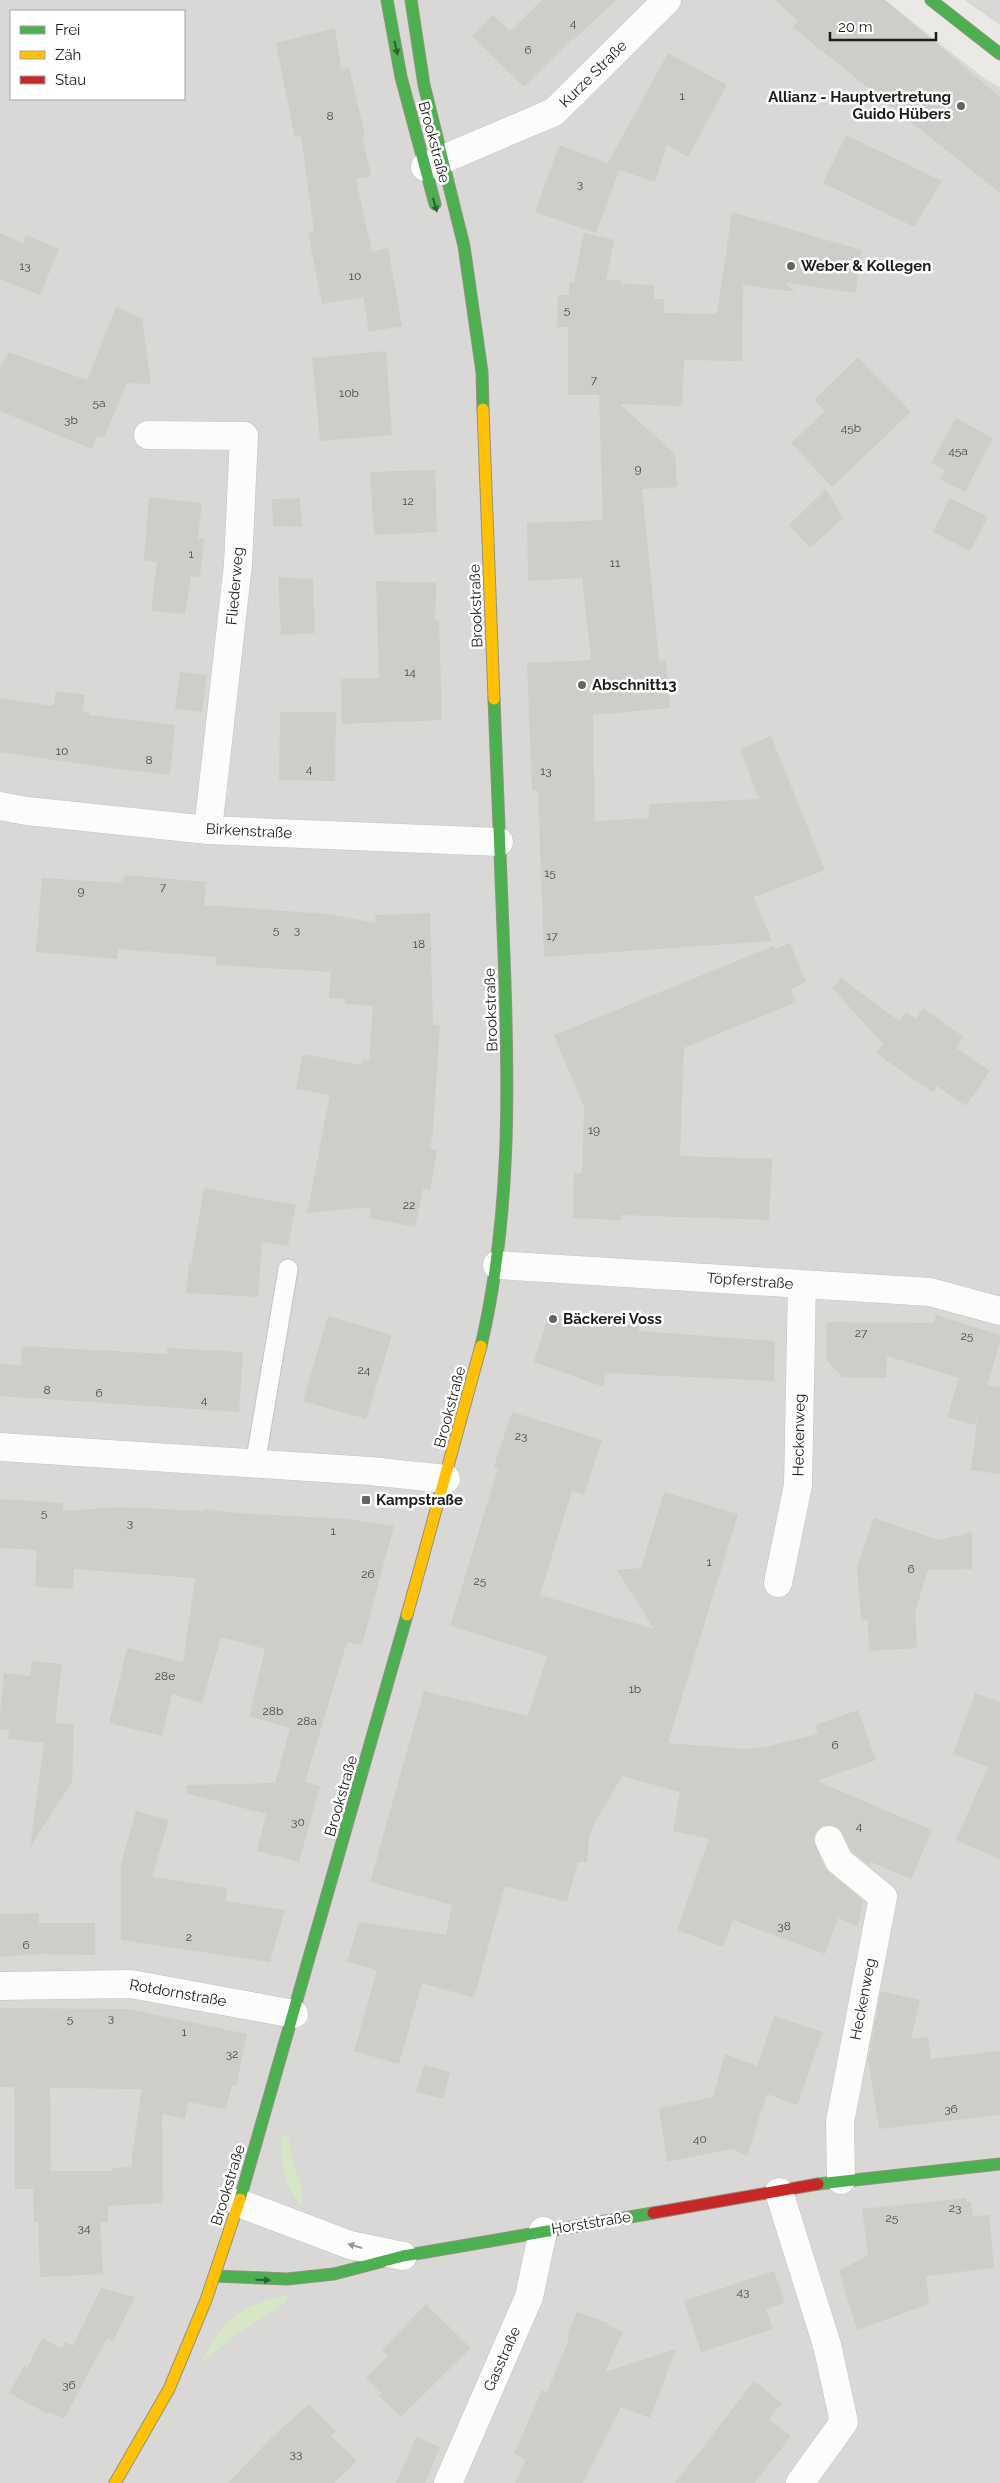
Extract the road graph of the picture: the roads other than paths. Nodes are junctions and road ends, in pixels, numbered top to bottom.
1 (387, 0) edge
2 (411, 0) edge
3 (667, 0) edge
4 (931, 0) edge
5 (1000, 54) edge
6 (433, 163) junction
7 (438, 215) dead end
8 (453, 261) dead end
9 (468, 285) junction
10 (148, 435) dead end
11 (0, 806) edge
12 (208, 830) junction
13 (499, 842) junction
14 (497, 1266) junction
15 (288, 1268) dead end
16 (802, 1284) junction
17 (1000, 1311) edge
18 (0, 1447) edge
19 (255, 1465) junction
20 (446, 1479) junction
21 (778, 1583) dead end
22 (829, 1840) dead end
23 (0, 1986) edge
24 (294, 2014) junction
25 (1000, 2164) edge
26 (841, 2180) junction
27 (779, 2192) junction
28 (239, 2202) junction
29 (543, 2231) junction
30 (403, 2256) junction
31 (215, 2276) junction
32 (115, 2483) edge
33 (448, 2483) edge
34 (800, 2483) edge

1 -> 6 main road, Brookstraße
2 - 6 main road, Brookstraße
3 - 6 street, Kurze Straße
4 - 5 main road
6 -> 7 main road, Brookstraße
6 - 9 main road, Brookstraße
8 - 9 main road, Brookstraße
9 - 13 main road, Brookstraße
10 - 12 street, Fliederweg
11 - 12 street, Birkenstraße
12 - 13 street, Birkenstraße
13 - 14 main road, Brookstraße
14 - 16 street, Töpferstraße
14 - 20 main road, Brookstraße
15 - 19 lane
16 - 17 street, Töpferstraße
16 - 21 street, Heckenweg
18 - 19 street
19 - 20 street
20 - 24 main road, Brookstraße
22 - 26 street, Heckenweg
23 - 24 street, Rotdornstraße
24 - 28 main road, Brookstraße
25 - 26 main road, Horststraße
26 - 27 main road, Horststraße
27 - 29 main road, Horststraße
27 - 34 street
30 -> 28 street, Horststraße
28 - 31 main road, Brookstraße
29 - 30 main road, Horststraße
29 - 33 street, Gasstraße
31 -> 30 main road, Horststraße
31 - 32 main road, Brookstraße

